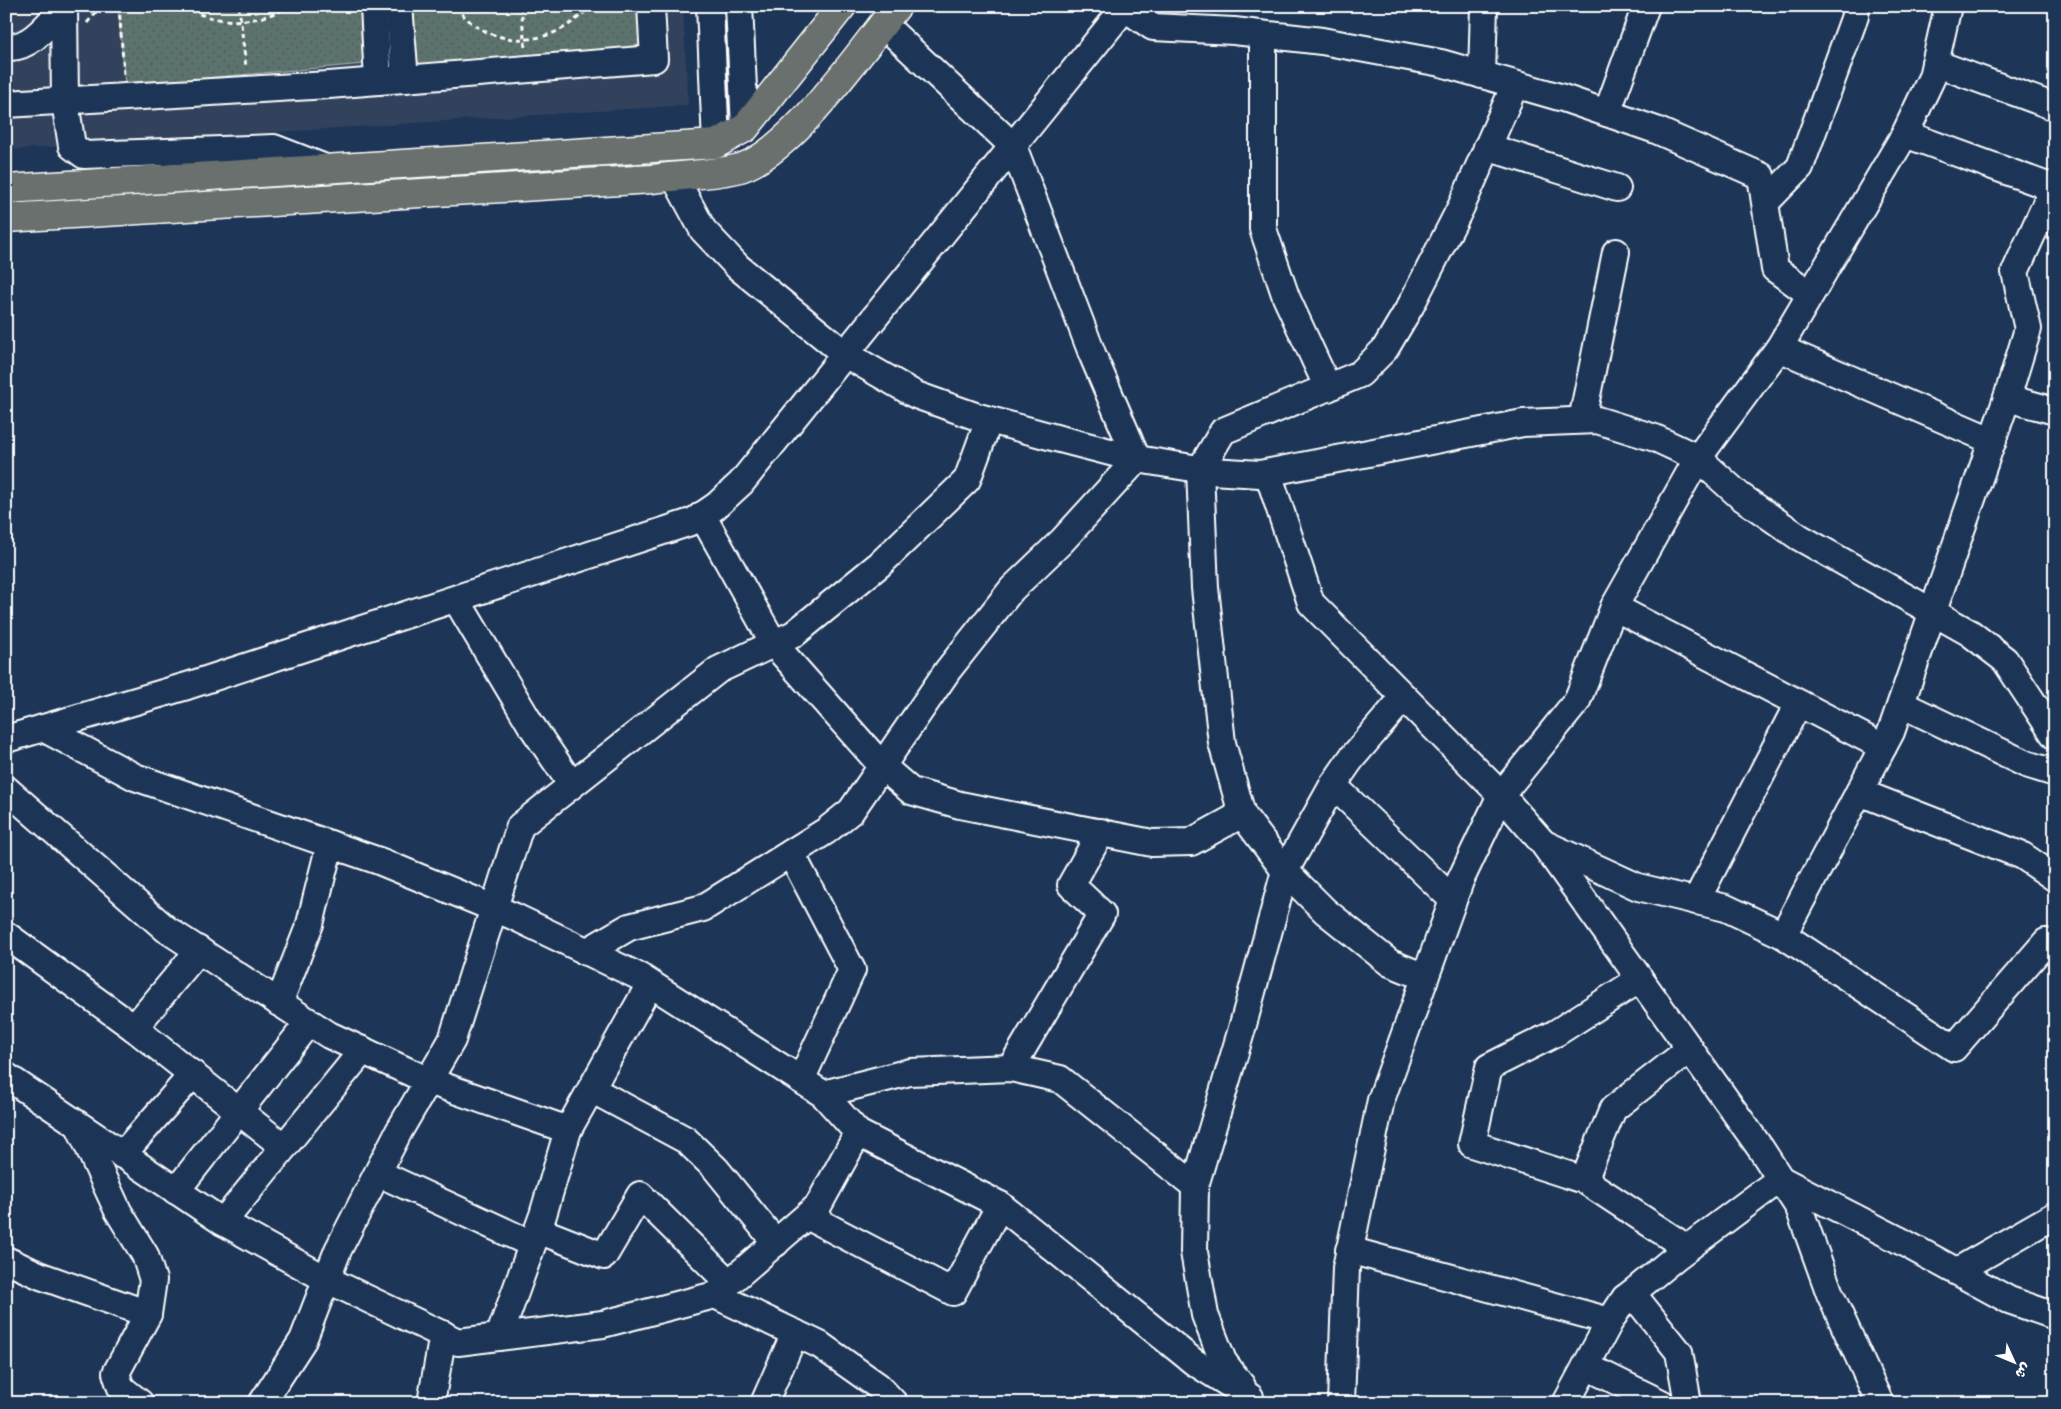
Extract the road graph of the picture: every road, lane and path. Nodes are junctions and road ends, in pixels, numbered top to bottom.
1 (118, 6) edge
2 (184, 6) edge
3 (239, 6) edge
4 (290, 6) edge
5 (374, 6) edge
6 (399, 6) edge
7 (456, 6) edge
8 (521, 6) edge
9 (589, 6) edge
10 (651, 6) edge
11 (710, 6) edge
12 (739, 6) edge
13 (842, 6) edge
14 (1484, 6) edge
15 (1646, 6) edge
16 (1856, 6) edge
17 (1948, 6) edge
18 (64, 7) edge
19 (1126, 7) edge
20 (890, 15) edge
21 (241, 21) junction
22 (1263, 34) junction
23 (524, 39) junction
24 (6, 47) edge
25 (1935, 62) junction
26 (528, 69) junction
27 (1482, 75) junction
28 (404, 79) junction
29 (378, 81) junction
30 (125, 84) dead end
31 (1515, 85) junction
32 (249, 90) junction
33 (66, 102) junction
34 (6, 104) edge
35 (2055, 107) edge
36 (1607, 113) junction
37 (745, 128) junction
38 (1905, 134) junction
39 (716, 144) junction
40 (1013, 146) junction
41 (1487, 147) junction
42 (328, 169) junction
43 (674, 176) junction
44 (2054, 186) edge
45 (1617, 188) dead end
46 (6, 190) edge
47 (1766, 202) junction
48 (6, 218) edge
49 (1616, 252) dead end
50 (1810, 294) junction
51 (1779, 348) junction
52 (845, 354) junction
53 (1328, 388) junction
54 (2007, 398) junction
55 (2055, 411) edge
56 (989, 420) junction
57 (1582, 420) junction
58 (1993, 441) junction
59 (1698, 458) junction
60 (1137, 459) junction
61 (1200, 470) junction
62 (1268, 473) junction
63 (702, 516) junction
64 (456, 599) junction
65 (1614, 607) junction
66 (1933, 612) junction
67 (774, 644) junction
68 (1404, 698) junction
69 (1798, 704) junction
70 (1901, 704) junction
71 (43, 728) junction
72 (2055, 736) edge
73 (6, 739) edge
74 (1883, 747) junction
75 (882, 766) junction
76 (2055, 773) edge
77 (1333, 785) junction
78 (572, 786) junction
79 (6, 789) edge
80 (1859, 792) junction
81 (1501, 795) junction
82 (1242, 814) junction
83 (1101, 832) junction
84 (1543, 843) junction
85 (330, 844) junction
86 (791, 853) junction
87 (1285, 870) junction
88 (2055, 878) edge
89 (1453, 900) junction
90 (1696, 900) junction
91 (495, 909) junction
92 (6, 935) edge
93 (1783, 935) junction
94 (199, 950) junction
95 (2055, 950) edge
96 (586, 952) junction
97 (1425, 978) junction
98 (1640, 979) junction
99 (650, 984) junction
100 (279, 1003) junction
101 (309, 1022) junction
102 (134, 1028) junction
103 (1690, 1049) junction
104 (363, 1050) junction
105 (1011, 1068) junction
106 (192, 1074) junction
107 (6, 1076) edge
108 (429, 1080) junction
109 (801, 1080) junction
110 (591, 1089) junction
111 (823, 1094) junction
112 (240, 1110) junction
113 (78, 1125) junction
114 (568, 1130) junction
115 (858, 1133) junction
116 (284, 1147) junction
117 (122, 1155) junction
118 (378, 1172) junction
119 (1780, 1179) junction
120 (1584, 1180) junction
121 (1195, 1186) junction
122 (176, 1191) junction
123 (1000, 1204) junction
124 (2055, 1215) edge
125 (807, 1216) junction
126 (223, 1222) junction
127 (535, 1237) junction
128 (776, 1243) junction
129 (1687, 1248) junction
130 (1350, 1250) junction
131 (6, 1260) edge
132 (1957, 1271) junction
133 (326, 1278) junction
134 (722, 1289) junction
135 (1632, 1292) junction
136 (148, 1314) junction
137 (2055, 1316) edge
138 (1610, 1321) junction
139 (795, 1333) junction
140 (443, 1334) junction
141 (499, 1337) junction
142 (1586, 1366) junction
143 (1252, 1400) edge
144 (140, 1403) edge
145 (262, 1403) edge
146 (431, 1403) edge
147 (764, 1403) edge
148 (894, 1403) edge
149 (1341, 1403) edge
150 (1566, 1403) edge
151 (1661, 1403) edge
152 (1688, 1403) edge
153 (1880, 1403) edge

1 - 30 path
2 - 21 path
3 - 21 path
4 - 21 path
5 - 29 street
6 - 28 street
7 - 23 path
8 - 23 path
9 - 23 path
10 - 26 street
11 - 39 street
12 - 37 street
13 - 37 main road
14 - 27 street
15 - 36 street
16 - 47 street
17 - 25 street
18 - 24 street
18 - 33 street
19 - 22 street
19 - 40 street
20 - 40 street
20 - 43 main road
21 - 32 path
22 - 27 street
22 - 53 street
23 - 26 path
25 - 35 street
25 - 38 street
26 - 28 street
27 - 31 street
28 - 29 street
29 - 32 street
31 - 36 street
31 - 41 street
32 - 33 street
33 - 34 street
33 - 42 street
36 - 47 street
37 - 39 main road
38 - 44 street
38 - 50 street
39 - 42 main road
40 - 52 street
40 - 60 street
41 - 45 street
41 - 53 street
42 - 46 main road
43 - 48 main road
43 - 52 street
44 - 54 street
47 - 50 street
49 - 57 street
50 - 51 street
51 - 58 street
51 - 59 street
52 - 56 street
52 - 63 street
53 - 61 street
54 - 55 street
54 - 58 street
56 - 60 street
56 - 67 street
57 - 59 street
57 - 62 street
58 - 66 street
59 - 65 street
59 - 66 street
60 - 61 street
60 - 75 street
61 - 62 street
61 - 82 street
62 - 68 street
63 - 64 street
63 - 67 street
64 - 71 street
64 - 78 street
65 - 69 street
65 - 81 street
66 - 70 street
66 - 72 street
67 - 75 street
67 - 78 street
68 - 77 street
68 - 81 street
69 - 74 street
69 - 90 street
70 - 74 street
70 - 76 street
71 - 73 street
71 - 85 street
74 - 80 street
75 - 83 street
75 - 86 street
77 - 87 street
77 - 89 street
78 - 91 street
79 - 94 street
80 - 88 street
80 - 93 street
81 - 84 street
81 - 89 street
82 - 83 street
82 - 87 street
83 - 105 street
84 - 90 street
84 - 98 street
85 - 91 street
85 - 100 street
86 - 96 street
86 - 109 street
87 - 97 street
87 - 121 street
89 - 97 street
90 - 93 street
91 - 96 street
91 - 108 street
92 - 102 street
93 - 95 street
94 - 100 street
94 - 102 street
96 - 99 street
97 - 130 street
98 - 103 street
98 - 120 street
99 - 109 street
99 - 110 street
100 - 101 street
101 - 104 street
101 - 112 street
102 - 106 street
103 - 119 street
103 - 120 street
104 - 108 street
104 - 116 street
105 - 111 street
105 - 121 street
106 - 112 street
106 - 117 street
107 - 113 street
108 - 114 street
108 - 118 street
109 - 111 street
110 - 114 street
110 - 128 street
111 - 115 street
112 - 116 street
112 - 122 street
113 - 117 street
113 - 136 street
114 - 127 street
115 - 123 street
115 - 125 street
116 - 126 street
117 - 122 street
118 - 127 street
118 - 133 street
119 - 129 street
119 - 132 street
119 - 153 street
120 - 129 street
121 - 143 street
122 - 126 street
123 - 125 street
123 - 143 street
124 - 132 street
125 - 128 street
126 - 133 street
127 - 134 street
127 - 141 street
128 - 134 street
129 - 135 street
130 - 138 street
130 - 149 street
131 - 136 street
132 - 137 street
133 - 140 street
133 - 145 street
134 - 139 street
134 - 141 street
135 - 138 street
135 - 152 street
136 - 144 street
138 - 142 street
139 - 147 street
139 - 148 street
140 - 141 street
140 - 146 street
142 - 150 street
142 - 151 street

